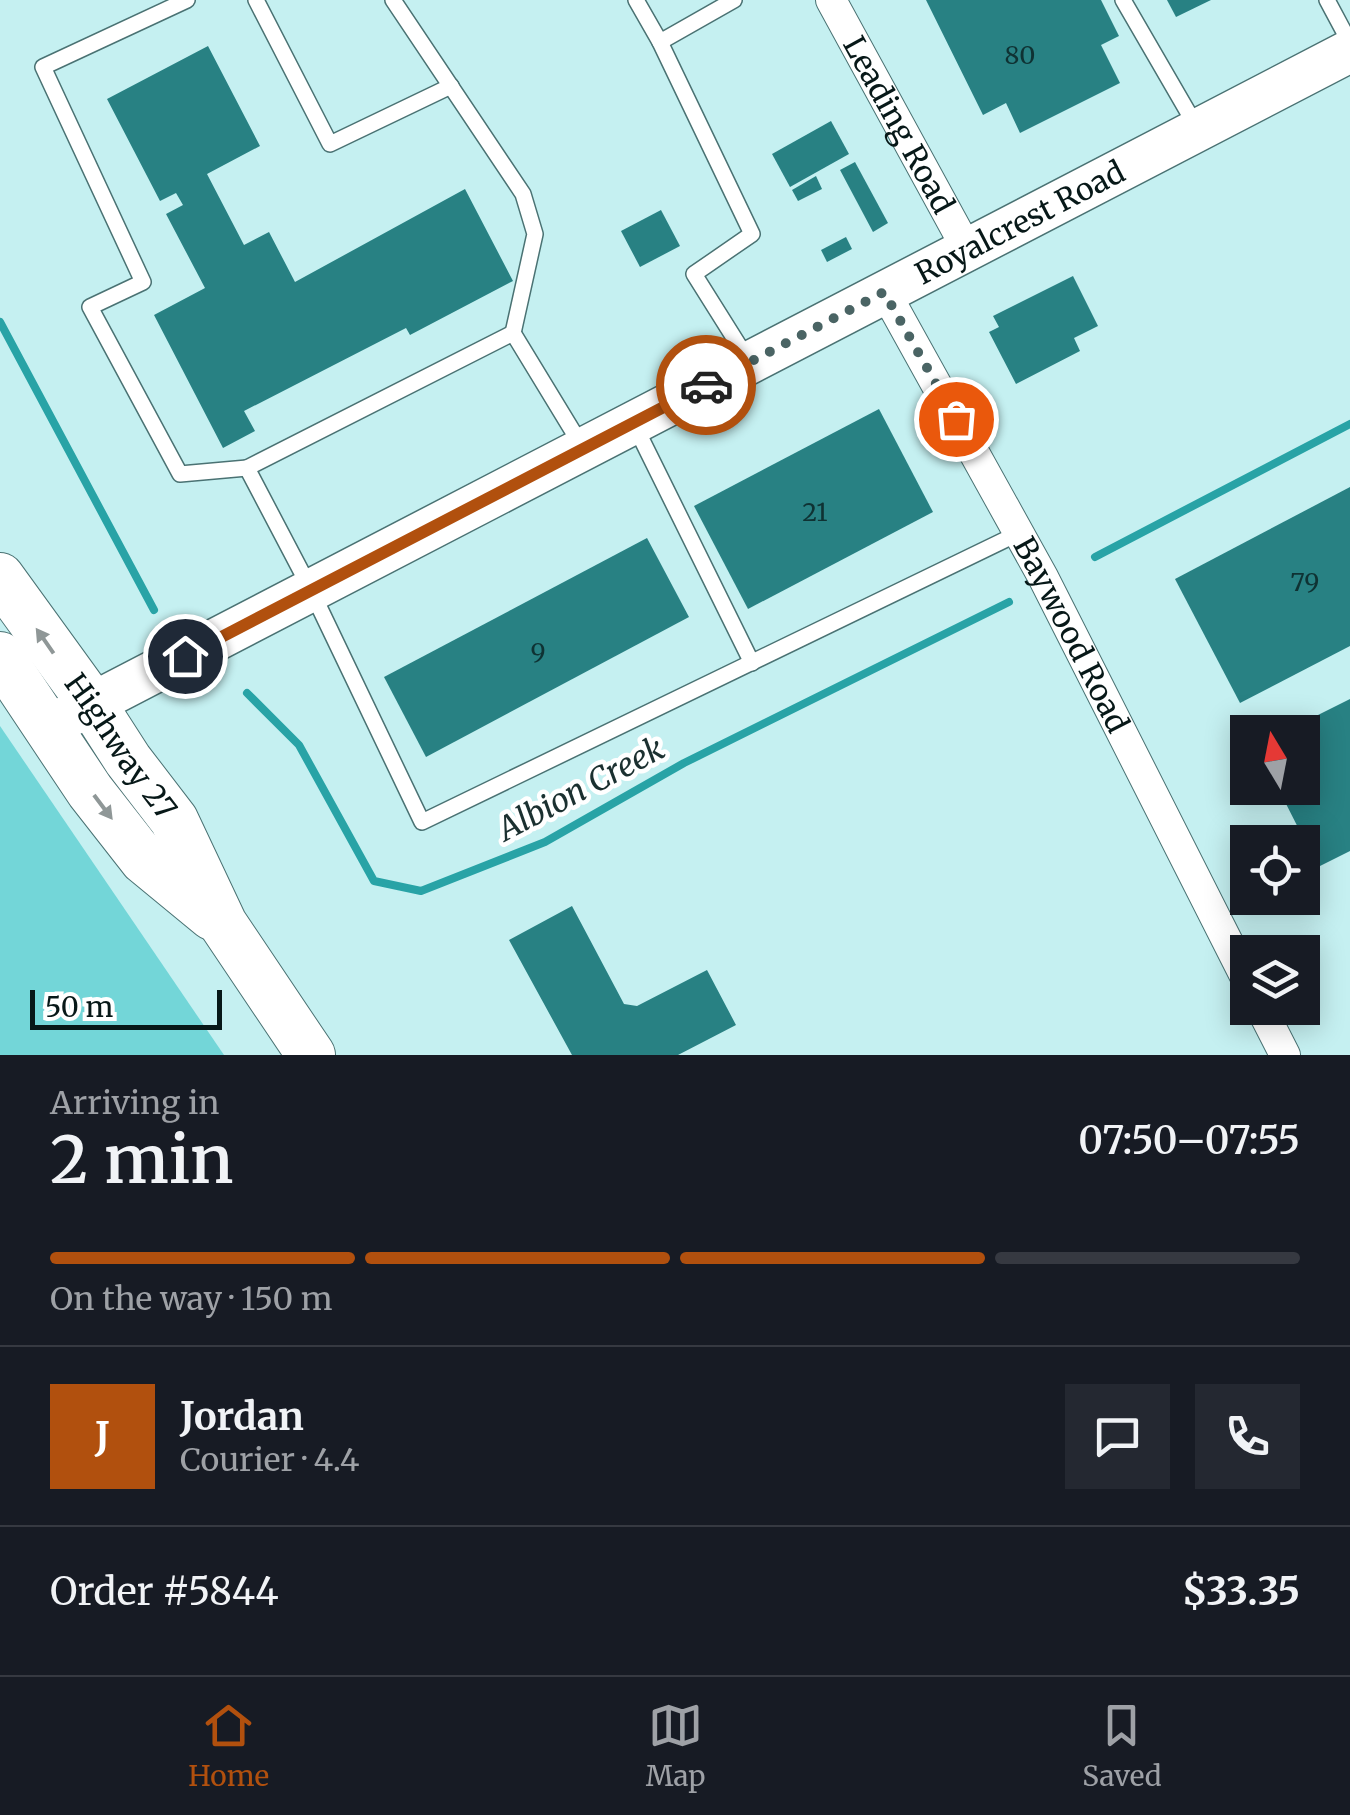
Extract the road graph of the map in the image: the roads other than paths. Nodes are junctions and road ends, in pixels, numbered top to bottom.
1 (187, 0) edge
2 (256, 0) edge
3 (393, 0) edge
4 (636, 0) edge
5 (734, 0) edge
6 (1124, 0) edge
7 (1327, 0) edge
8 (835, 2) edge
9 (660, 42) junction
10 (1350, 47) edge
11 (450, 86) junction
12 (1198, 130) junction
13 (967, 249) junction
14 (884, 292) junction
15 (514, 333) junction
16 (750, 362) junction
17 (633, 423) junction
18 (584, 449) junction
19 (247, 468) junction
20 (1019, 533) junction
21 (0, 577) edge
22 (312, 590) junction
23 (0, 656) edge
24 (752, 663) junction
25 (92, 704) junction
26 (49, 726) junction
27 (222, 924) junction
28 (1230, 947) edge
29 (1269, 1025) edge
30 (311, 1055) edge
31 (1285, 1055) edge

1 - 19 lane
2 - 11 lane
3 - 11 lane
4 - 9 lane
5 - 9 lane
6 - 12 lane
7 - 10 lane
8 - 13 street, Leading Road
9 - 16 lane
10 - 12 street, Royalcrest Road
11 - 15 lane
12 - 13 street, Royalcrest Road
13 - 14 street, Royalcrest Road
14 - 16 street, Royalcrest Road
14 - 20 street, Baywood Road
15 - 18 lane
15 - 19 lane
16 - 17 street, Royalcrest Road
17 - 18 street, Royalcrest Road
17 - 24 lane
18 - 22 street, Royalcrest Road
19 - 22 lane
20 - 24 lane
20 - 28 street, Baywood Road
25 -> 21 main road, Highway 27
22 - 24 lane
22 - 25 street, Royalcrest Road
23 - 26 main road, Highway 27
25 - 26 street, Royalcrest Road
25 - 27 main road, Highway 27
26 -> 27 main road, Highway 27
27 - 30 main road, Highway 27
29 - 31 street

